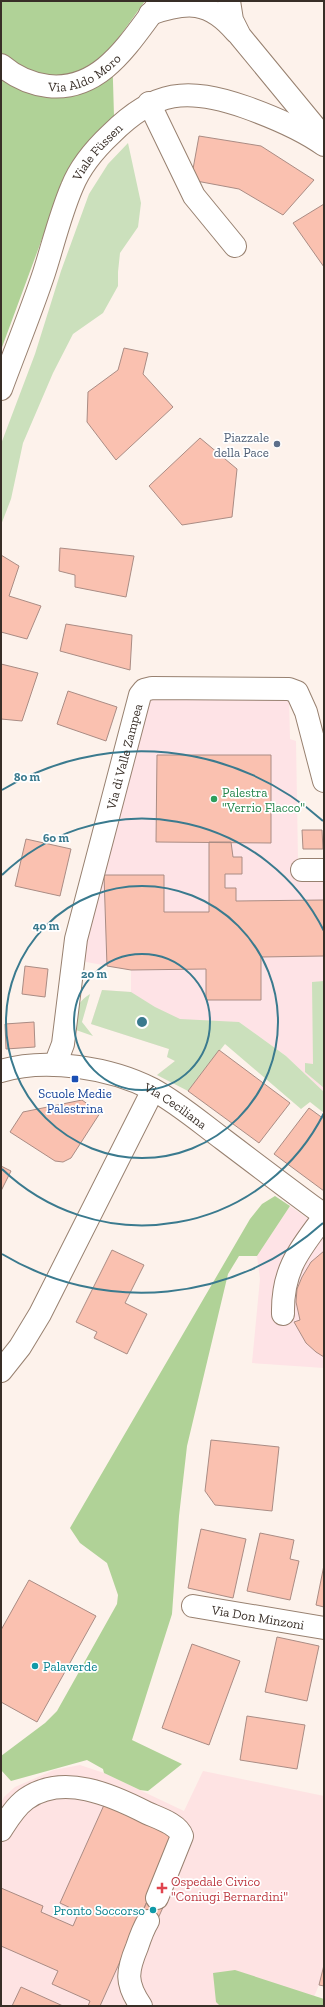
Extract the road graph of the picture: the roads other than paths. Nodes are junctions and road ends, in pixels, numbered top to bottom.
1 (169, 1) edge
2 (228, 1) edge
3 (155, 8) edge
4 (248, 47) junction
5 (1, 65) edge
6 (149, 104) junction
7 (324, 138) edge
8 (324, 145) edge
9 (235, 246) dead end
10 (1, 389) edge
11 (324, 781) edge
12 (302, 870) dead end
13 (324, 870) edge
14 (55, 1065) junction
15 (1, 1071) edge
16 (153, 1090) junction
17 (324, 1216) edge
18 (283, 1314) dead end
19 (1, 1371) edge
20 (192, 1606) dead end
21 (324, 1628) edge
22 (1, 1830) edge
23 (157, 1898) dead end
24 (148, 1921) dead end
25 (140, 2006) edge

1 - 3 street, Via Aldo Moro
2 - 4 street
3 - 4 street
3 - 5 street, Via Aldo Moro
4 - 7 street
6 - 8 street, Viale Füssen
6 - 9 street
6 - 10 street, Viale Füssen
11 - 14 street, Via di Valle Zampea
12 - 13 street
14 - 15 street, Via Ceciliana
14 - 16 street, Via Ceciliana
16 - 17 street, Via Ceciliana
16 - 19 street
17 - 18 street
20 - 21 street, Via Don Minzoni
22 - 23 street
24 - 25 street

